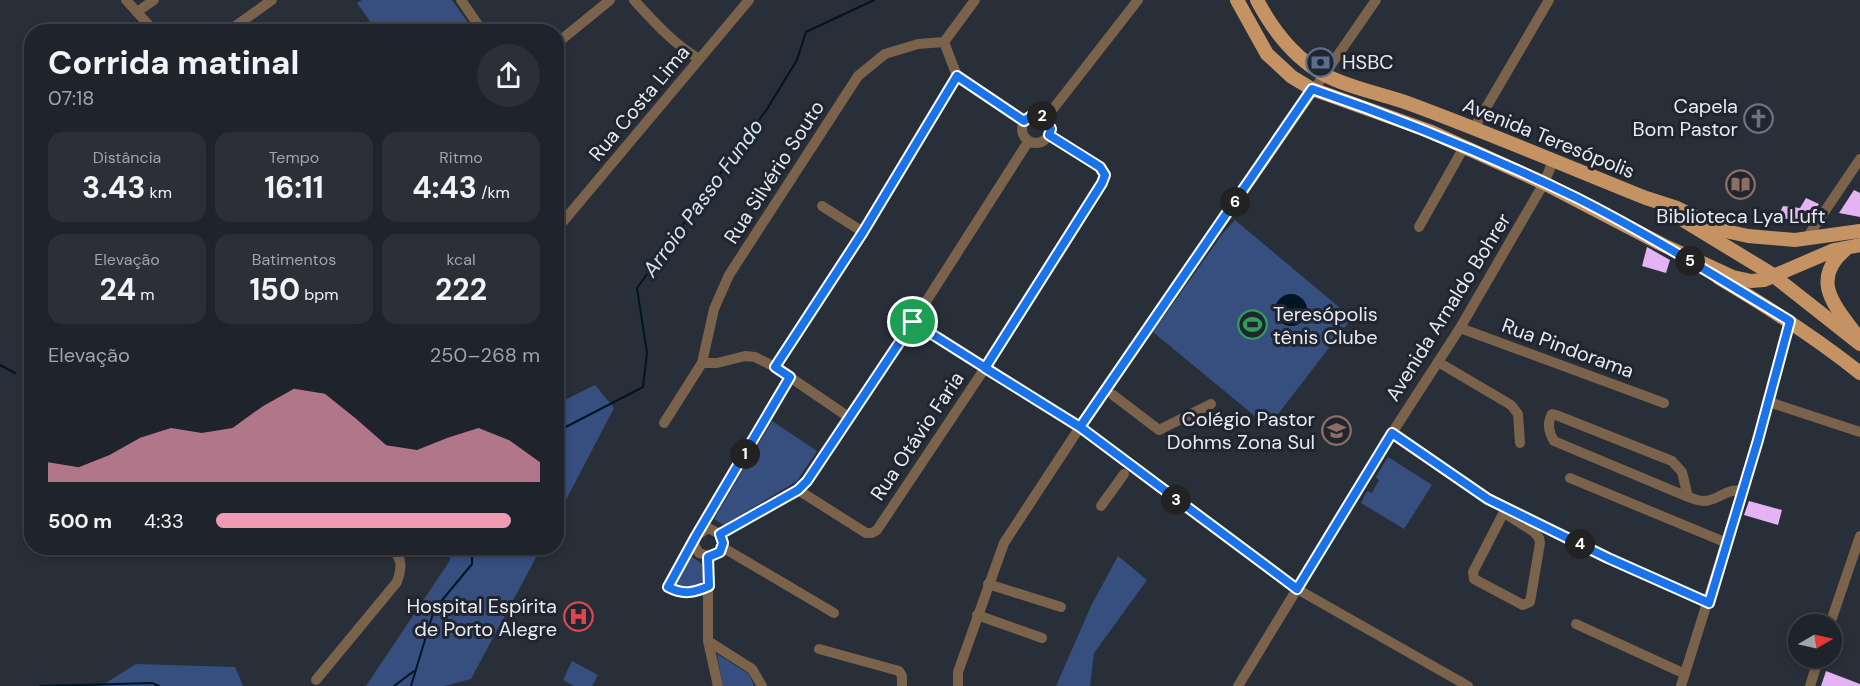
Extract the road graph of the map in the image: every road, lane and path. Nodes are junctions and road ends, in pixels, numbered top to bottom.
1 (126, 0) edge
2 (154, 0) edge
3 (272, 0) edge
4 (461, 0) edge
5 (610, 0) edge
6 (634, 0) edge
7 (749, 0) edge
8 (975, 0) edge
9 (1138, 0) edge
10 (1237, 0) edge
11 (1257, 0) edge
12 (1376, 0) edge
13 (1549, 0) edge
14 (137, 12) junction
15 (148, 24) edge
16 (238, 24) edge
17 (478, 24) edge
18 (564, 37) edge
19 (944, 42) junction
20 (699, 59) junction
21 (1323, 74) junction
22 (957, 76) junction
23 (1312, 89) junction
24 (1046, 118) junction
25 (1024, 121) junction
26 (1473, 130) junction
27 (1049, 135) junction
28 (1028, 141) junction
29 (1464, 147) junction
30 (1860, 159) edge
31 (1553, 161) junction
32 (1544, 183) junction
33 (1646, 198) junction
34 (822, 206) dead end
35 (564, 220) edge
36 (1419, 226) dead end
37 (1860, 231) edge
38 (863, 232) junction
39 (1818, 232) junction
40 (1663, 245) junction
41 (1854, 246) edge
42 (1790, 321) junction
43 (913, 322) junction
44 (1460, 328) junction
45 (1860, 342) edge
46 (1438, 362) junction
47 (702, 363) junction
48 (775, 367) junction
49 (985, 368) junction
50 (1860, 373) edge
51 (790, 377) junction
52 (1113, 395) dead end
53 (1769, 402) junction
54 (1664, 403) dead end
55 (1211, 404) dead end
56 (850, 418) junction
57 (664, 423) dead end
58 (1080, 427) junction
59 (1860, 432) edge
60 (1392, 433) junction
61 (1520, 443) dead end
62 (1124, 474) dead end
63 (1570, 478) dead end
64 (798, 490) junction
65 (1743, 491) junction
66 (1688, 497) junction
67 (1101, 506) dead end
68 (1505, 510) junction
69 (720, 534) junction
70 (696, 536) junction
71 (1860, 536) edge
72 (1727, 543) junction
73 (722, 547) junction
74 (398, 555) edge
75 (708, 557) junction
76 (987, 584) junction
77 (709, 586) junction
78 (1297, 589) junction
79 (1709, 603) junction
80 (1061, 608) dead end
81 (834, 614) dead end
82 (1833, 614) edge
83 (977, 615) junction
84 (1576, 624) dead end
85 (1042, 638) dead end
86 (708, 641) junction
87 (819, 649) dead end
88 (1816, 668) edge
89 (1685, 675) junction
90 (316, 680) dead end
91 (718, 686) edge
92 (762, 686) edge
93 (902, 686) edge
94 (958, 686) edge
95 (1238, 686) edge
96 (1468, 686) edge
97 (1681, 686) edge
98 (1810, 686) edge

1 - 14 street
2 - 14 street
3 - 16 street
4 - 17 street
5 - 18 street
6 - 20 street
7 - 20 street, Rua Costa Lima
8 - 19 street
9 - 24 street
10 - 23 main road, Avenida Teresópolis
11 - 21 main road, Avenida Teresópolis
12 - 21 street
13 - 26 street
14 - 15 street
19 - 22 street
19 - 47 street, Rua Silvério Souto
20 - 35 street, Rua Costa Lima
21 - 23 street
21 - 26 main road, Avenida Teresópolis
22 - 25 street
22 - 38 street
23 - 29 main road, Avenida Teresópolis
23 - 58 street
24 - 25 street
24 - 27 street
25 - 28 street
26 - 31 main road, Avenida Teresópolis
27 - 28 street
27 - 49 street, Rua Otávio Faria
28 - 43 street
29 - 32 main road, Avenida Teresópolis
29 - 36 street
30 - 39 street
31 - 32 street, Avenida Arnaldo Bohrer
31 - 33 main road, Avenida Teresópolis
32 - 40 main road, Avenida Teresópolis
32 - 44 street, Avenida Arnaldo Bohrer
33 - 39 main road, Avenida Teresópolis
33 - 45 main road
34 - 38 street
37 - 39 main road, Avenida Teresópolis
38 - 48 street
40 - 41 main road, Avenida Teresópolis
40 - 42 main road
41 - 45 main road
42 - 50 main road
42 - 53 street
43 - 49 street
43 - 56 street
44 - 46 street, Avenida Arnaldo Bohrer
44 - 54 street, Rua Pindorama
46 - 60 street, Avenida Arnaldo Bohrer
46 - 61 street
47 - 48 street
47 - 57 street, Rua Silvério Souto
48 - 51 street
49 - 58 street
49 - 64 street, Rua Otávio Faria
51 - 56 street
51 - 70 street
52 - 55 street
53 - 59 street
53 - 65 street
56 - 64 street
58 - 76 street
58 - 78 street
60 - 68 street
60 - 78 street, Avenida Arnaldo Bohrer
62 - 67 street
63 - 72 street
64 - 69 street
65 - 66 street
65 - 72 street
66 - 66 street
68 - 68 street
68 - 79 street
69 - 70 street
69 - 73 street
70 - 75 street
70 - 77 street
71 - 82 street
72 - 79 street
73 - 75 street
73 - 81 street
74 - 90 street
75 - 77 street
76 - 80 street
76 - 83 street
77 - 86 street
78 - 95 street, Avenida Arnaldo Bohrer
78 - 96 street
79 - 89 street
83 - 85 street
83 - 94 street
84 - 89 street
86 - 91 street
86 - 92 street
87 - 93 street
88 - 98 street
89 - 97 street

